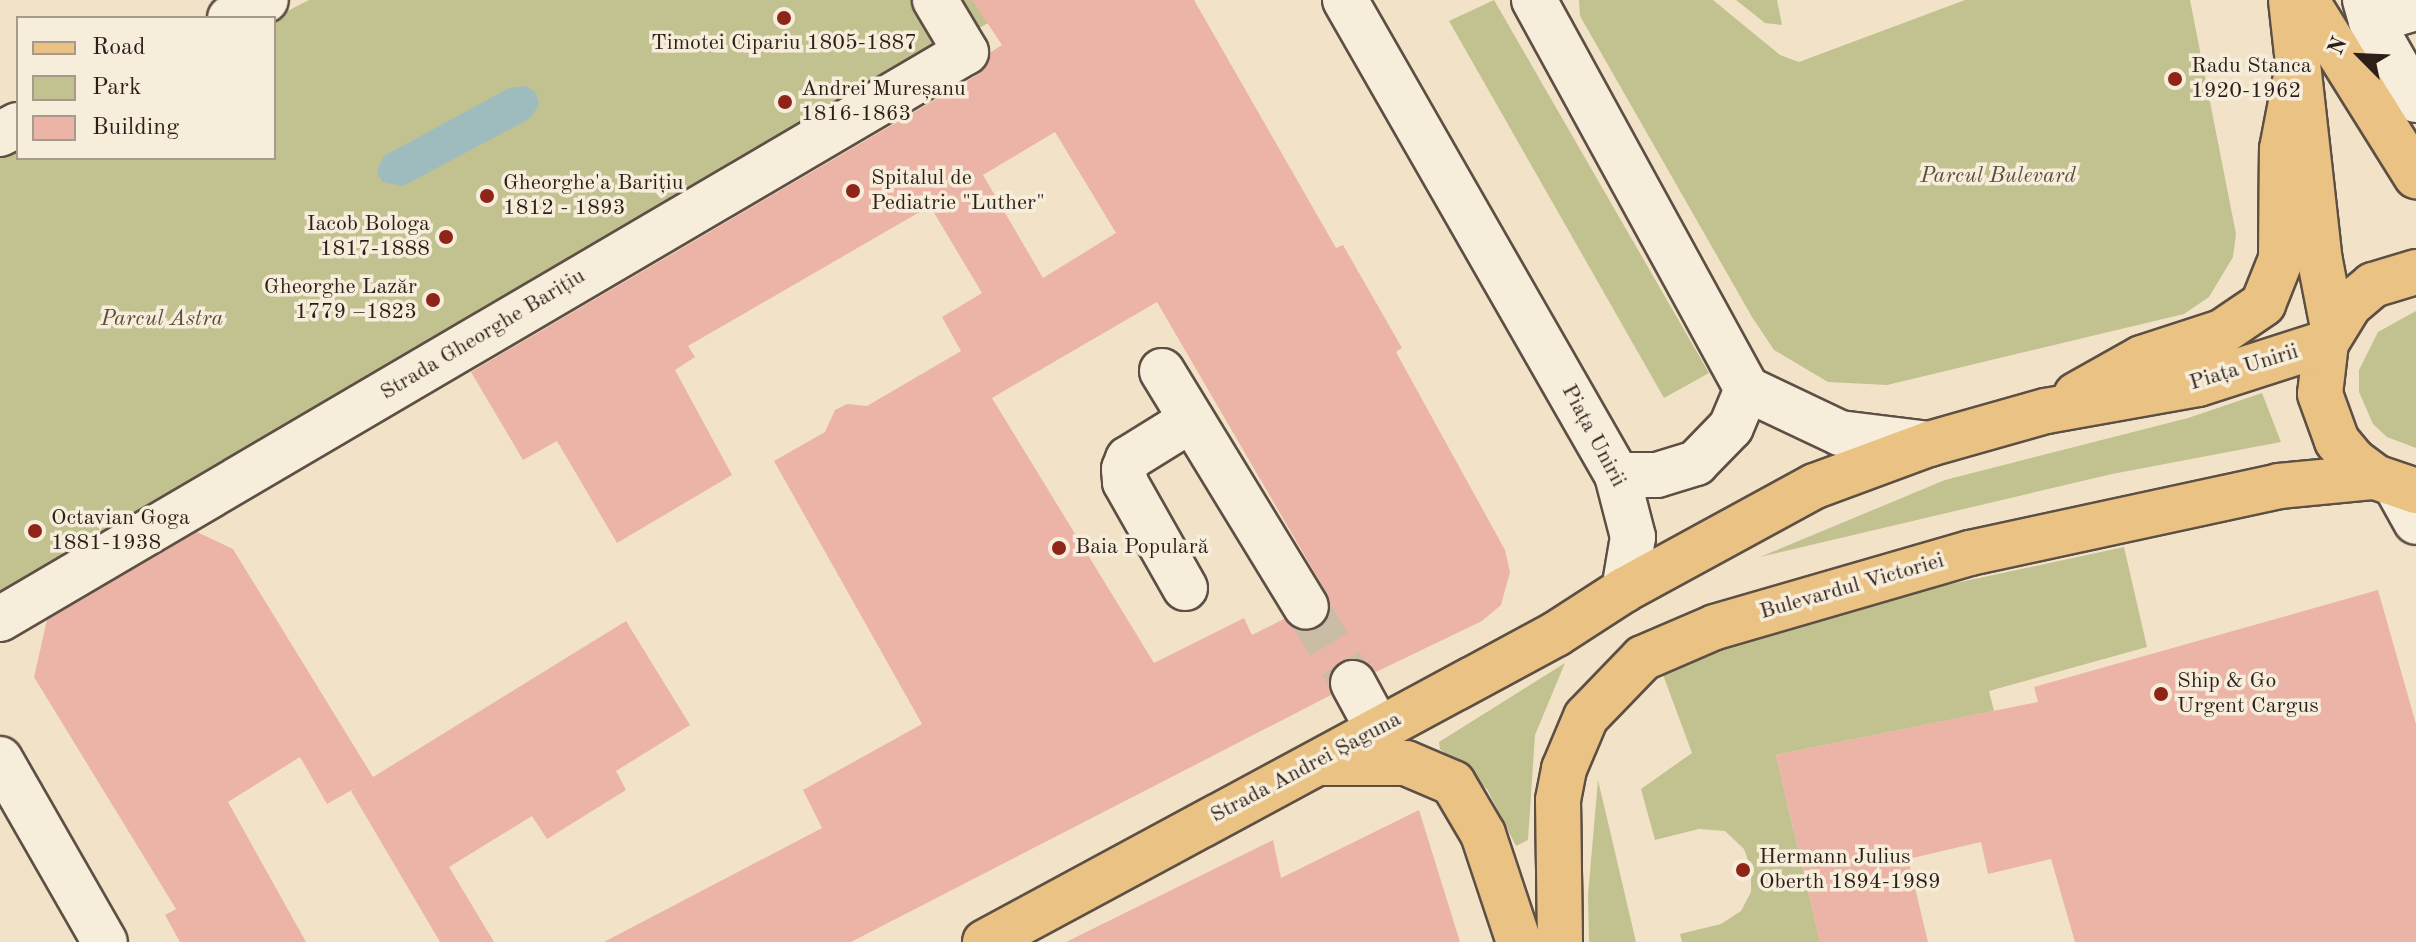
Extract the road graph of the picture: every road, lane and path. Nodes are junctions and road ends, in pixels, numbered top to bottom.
1 (266, 0) edge
2 (1345, 0) edge
3 (1534, 0) edge
4 (2291, 0) edge
5 (2306, 0) edge
6 (937, 1) edge
7 (2416, 8) edge
8 (2368, 10) edge
9 (234, 16) edge
10 (1555, 20) edge
11 (2297, 71) junction
12 (2416, 100) edge
13 (2416, 176) edge
14 (2416, 272) edge
15 (2330, 336) junction
16 (1162, 371) dead end
17 (1747, 389) junction
18 (2046, 411) junction
19 (1191, 420) junction
20 (1929, 444) junction
21 (1617, 475) junction
22 (2401, 494) edge
23 (1185, 588) dead end
24 (1624, 590) junction
25 (1306, 607) tunnel mouth
26 (0, 619) edge
27 (1353, 683) tunnel mouth
28 (1378, 729) junction
29 (0, 759) edge
30 (1314, 763) junction
31 (105, 942) edge
32 (985, 942) edge
33 (1519, 942) edge
34 (1560, 942) edge

1 - 9 street
2 - 21 street, Piața Unirii
3 - 10 street
4 - 11 main road
5 - 13 main road
6 - 26 street, Strada Gheorghe Barițiu
7 - 8 street
8 - 12 street
10 - 17 street
11 - 15 main road
11 - 18 main road
14 - 15 main road
15 - 18 main road, Piața Unirii
15 - 22 main road, Piața Unirii
16 - 19 street
17 - 20 street, Piața Unirii
17 - 21 street
18 - 20 main road, Piața Unirii
19 - 23 street
19 - 25 street
20 - 24 main road, Piața Unirii
21 - 24 street, Piața Unirii
22 - 34 main road, Bulevardul Victoriei
24 - 28 main road, Strada Andrei Șaguna
27 - 28 street
28 - 30 main road, Strada Andrei Șaguna
29 - 31 street
30 - 32 main road, Strada Andrei Șaguna
30 - 33 main road

